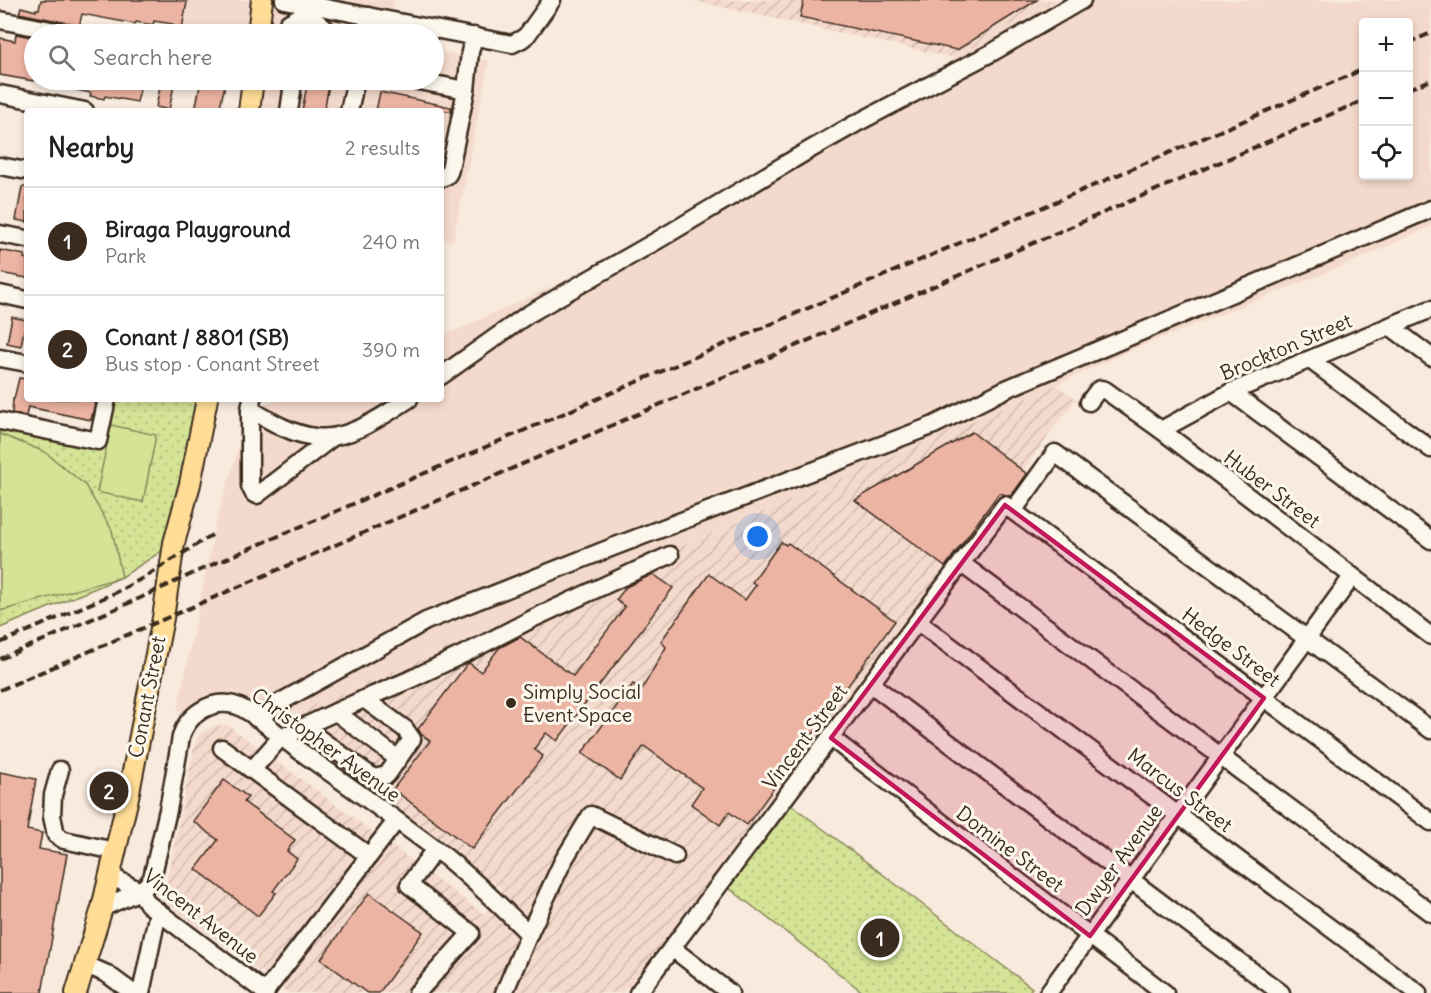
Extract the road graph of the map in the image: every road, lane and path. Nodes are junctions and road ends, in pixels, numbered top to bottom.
1 (262, 0) edge
2 (552, 0) edge
3 (1082, 0) edge
4 (341, 5) edge
5 (302, 15) edge
6 (369, 16) junction
7 (0, 20) edge
8 (259, 24) edge
9 (368, 24) edge
10 (411, 24) edge
11 (24, 25) edge
12 (444, 30) edge
13 (474, 36) junction
14 (444, 86) edge
15 (252, 90) edge
16 (292, 90) edge
17 (354, 90) edge
18 (466, 90) junction
19 (0, 94) edge
20 (70, 108) edge
21 (249, 108) edge
22 (289, 108) edge
23 (350, 108) edge
24 (0, 166) edge
25 (24, 170) edge
26 (444, 177) edge
27 (1431, 209) edge
28 (0, 234) edge
29 (24, 238) edge
30 (0, 294) edge
31 (24, 299) edge
32 (1431, 309) edge
33 (1390, 326) junction
34 (1431, 357) edge
35 (0, 358) edge
36 (1310, 360) junction
37 (24, 362) edge
38 (444, 374) edge
39 (1231, 392) junction
40 (106, 402) edge
41 (206, 402) edge
42 (404, 402) edge
43 (1089, 402) dead end
44 (251, 404) edge
45 (0, 421) edge
46 (1161, 430) junction
47 (333, 437) dead end
48 (1431, 449) edge
49 (1009, 508) junction
50 (1431, 540) edge
51 (670, 555) dead end
52 (962, 564) junction
53 (1353, 577) junction
54 (918, 622) junction
55 (1431, 636) edge
56 (1307, 639) junction
57 (871, 684) junction
58 (1264, 698) junction
59 (364, 699) junction
60 (336, 712) junction
61 (256, 718) junction
62 (303, 727) junction
63 (1431, 730) edge
64 (281, 737) junction
65 (831, 738) junction
66 (222, 748) dead end
67 (1221, 756) junction
68 (398, 759) junction
69 (60, 770) dead end
70 (252, 770) junction
71 (1178, 815) junction
72 (396, 820) junction
73 (1431, 822) edge
74 (435, 849) junction
75 (116, 851) junction
76 (369, 856) junction
77 (675, 856) dead end
78 (109, 875) junction
79 (1131, 880) junction
80 (140, 891) junction
81 (102, 908) junction
82 (158, 912) junction
83 (1431, 913) edge
84 (529, 934) junction
85 (1090, 936) junction
86 (672, 948) junction
87 (84, 964) junction
88 (265, 992) edge
89 (76, 993) edge
90 (133, 993) edge
91 (141, 993) edge
92 (417, 993) edge
93 (504, 993) edge
94 (638, 993) edge
95 (730, 993) edge
96 (1048, 993) edge
97 (1164, 993) edge
98 (1281, 993) edge
99 (1418, 993) edge

1 - 8 main road
2 - 13 street
3 - 38 street
4 - 5 street
4 - 6 street
6 - 9 street
6 - 10 street
7 - 11 street
12 - 13 street
13 - 18 street
14 - 18 street
15 - 21 main road
16 - 22 street
17 - 23 street
18 - 26 street
19 - 20 street
24 - 25 street
27 - 61 street
28 - 29 street
30 - 31 street
32 - 33 street, Brockton Street
33 - 34 street
33 - 36 street, Brockton Street
35 - 37 street
36 - 39 street, Brockton Street
36 - 48 street
39 - 46 street, Brockton Street
39 - 50 street
40 - 45 street
41 - 75 main road, Conant Street
42 - 44 street
43 - 46 street, Huber Street
44 - 47 street
46 - 53 street, Huber Street
49 - 52 street, Vincent Street
49 - 56 street, Vincent Street
49 - 58 street, Hedge Street
51 - 59 street
52 - 54 street, Vincent Street
52 - 67 street
53 - 55 street, Huber Street
53 - 56 street, Dwyer Avenue
54 - 57 street, Vincent Street
54 - 71 street, Marcus Street
56 - 58 street, Dwyer Avenue
56 - 63 street
57 - 65 street, Vincent Street
57 - 79 street
58 - 67 street, Dwyer Avenue
58 - 73 street, Hedge Street
59 - 60 street
59 - 68 street
60 - 62 street
60 - 68 street
61 - 64 street, Christopher Avenue
61 - 80 street, Christopher Avenue
62 - 64 street
62 - 68 street
64 - 70 street
64 - 72 street, Christopher Avenue
65 - 85 street, Domine Street
65 - 86 street, Vincent Street
66 - 70 street
67 - 71 street, Dwyer Avenue
67 - 83 street
69 - 75 street
70 - 76 street
71 - 79 street, Dwyer Avenue
71 - 99 street, Marcus Street
72 - 74 street, Christopher Avenue
72 - 76 street
74 - 84 street, Christopher Avenue
74 - 92 street
75 - 78 main road, Conant Street
76 - 88 street
77 - 84 street
78 - 80 street, Vincent Avenue
78 - 81 main road, Conant Street
79 - 85 street, Dwyer Avenue
79 - 98 street
80 - 81 street
80 - 82 street, Vincent Avenue
81 - 87 main road, Conant Street
82 - 88 street, Vincent Avenue
82 - 91 street
84 - 93 street
85 - 96 street, Dwyer Avenue
85 - 97 street, Domine Street
86 - 94 street, Vincent Street
86 - 95 street
87 - 89 main road, Conant Street
87 - 90 street

